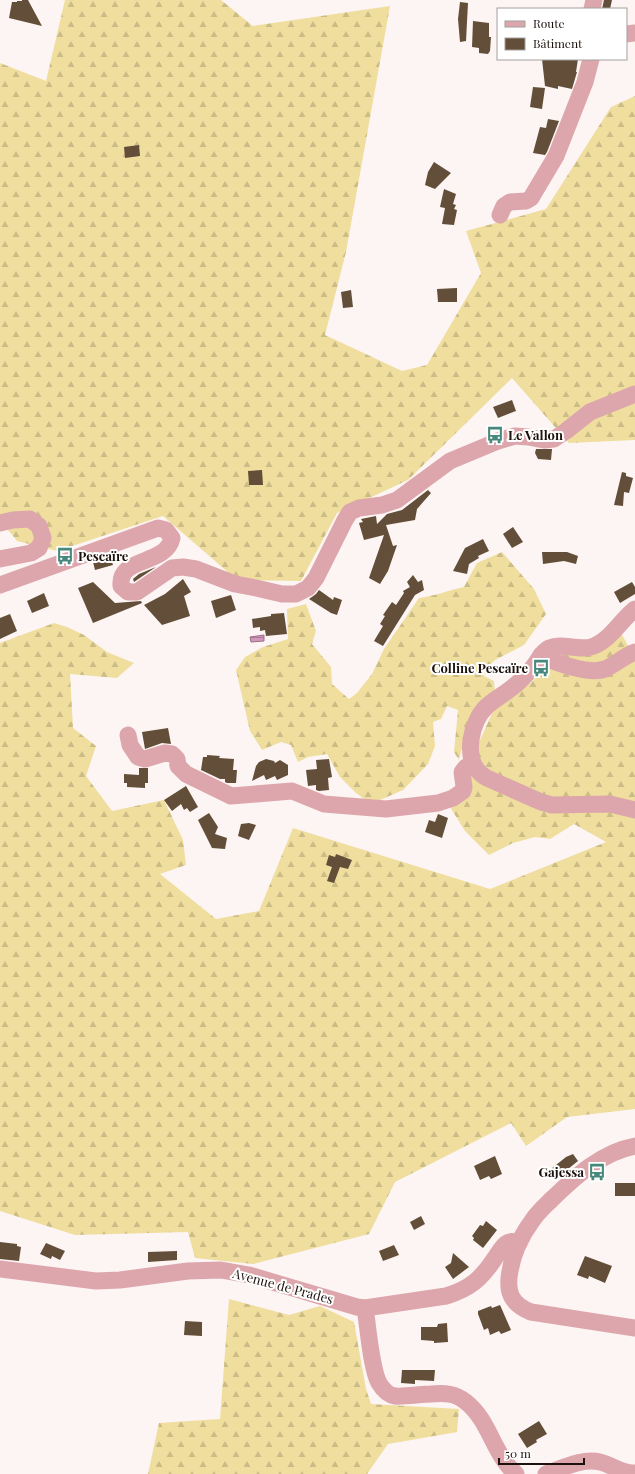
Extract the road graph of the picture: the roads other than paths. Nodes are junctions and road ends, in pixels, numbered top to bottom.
1 (591, 60) edge
2 (500, 215) dead end
3 (635, 394) edge
4 (0, 523) edge
5 (0, 559) edge
6 (0, 585) edge
7 (635, 609) edge
8 (635, 652) edge
9 (541, 655) junction
10 (128, 735) dead end
11 (473, 764) junction
12 (635, 810) edge
13 (635, 1146) edge
14 (519, 1243) junction
15 (0, 1269) edge
16 (365, 1308) junction
17 (635, 1328) edge
18 (635, 1473) edge
19 (516, 1474) edge
20 (546, 1474) edge

1 - 2 street
3 - 6 street
4 - 5 street
7 - 9 street
8 - 9 street
9 - 11 street
10 - 11 street
11 - 12 street
13 - 14 street
14 - 16 street, Avenue de Prades
14 - 17 street
15 - 16 street, Avenue de Prades
16 - 19 street
18 - 20 street

